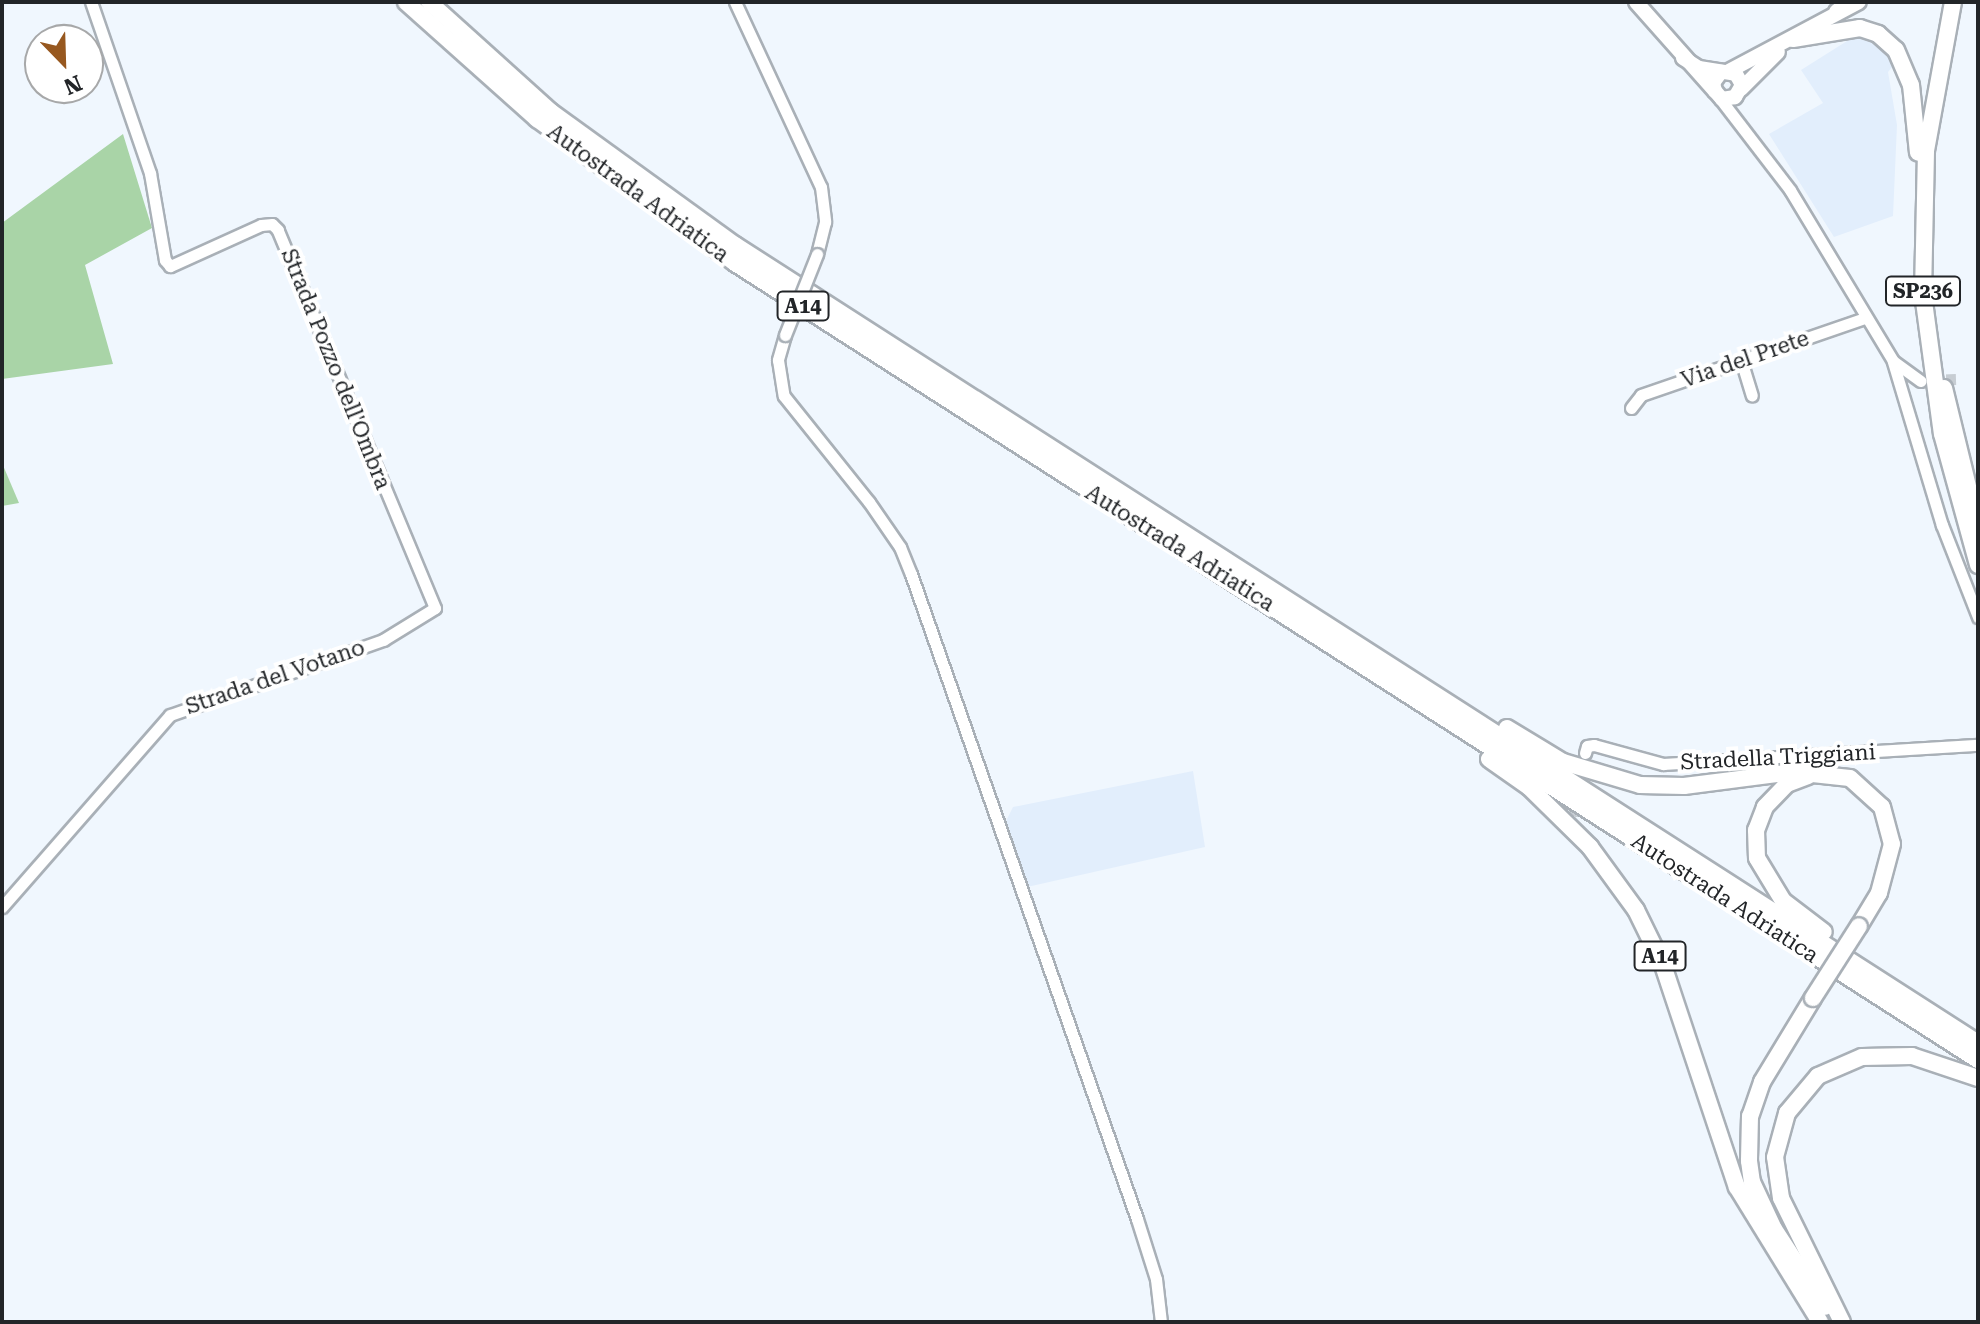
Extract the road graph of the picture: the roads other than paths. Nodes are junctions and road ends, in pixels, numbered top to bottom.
1 (91, 2) edge
2 (406, 2) edge
3 (429, 2) edge
4 (735, 2) edge
5 (1636, 2) edge
6 (1859, 2) edge
7 (1844, 7) edge
8 (1957, 8) edge
9 (1788, 42) junction
10 (1683, 58) junction
11 (1725, 72) junction
12 (1740, 92) junction
13 (1716, 94) junction
14 (1742, 129) junction
15 (1922, 222) junction
16 (1865, 318) junction
17 (1741, 360) junction
18 (1893, 361) junction
19 (1921, 381) tunnel mouth
20 (1752, 395) dead end
21 (1631, 408) dead end
22 (1978, 528) edge
23 (1978, 565) edge
24 (1300, 607) junction
25 (435, 608) joint
26 (1978, 617) edge
27 (1378, 676) junction
28 (1978, 745) edge
29 (1585, 753) dead end
30 (1831, 773) junction
31 (2, 907) edge
32 (1957, 1030) junction
33 (1978, 1043) edge
34 (1978, 1060) edge
35 (1978, 1078) edge
36 (1161, 1322) edge
37 (1820, 1322) edge
38 (1835, 1322) edge
39 (1842, 1322) edge

1 - 25 street, Strada Pozzo dell'Ombra
2 - 27 highway, Autostrada Adriatica / A14
3 - 24 highway, Autostrada Adriatica / A14
4 - 36 street, bridge
5 - 10 main road
6 - 7 main road
7 - 9 main road
8 - 15 highway, SP236
8 - 22 highway, SP236
9 - 11 main road
9 - 12 main road
9 - 15 highway
10 - 11 main road
10 - 13 main road
11 - 12 main road
11 - 13 main road
12 - 13 main road
12 - 14 street
13 - 14 street
14 - 16 street
15 - 23 highway, SP236
16 - 17 street, Via del Prete
16 - 18 street
17 - 20 street
17 - 21 street, Via del Prete
18 - 19 street
18 - 26 street
24 - 30 highway, A14
24 - 32 highway, Autostrada Adriatica / A14
25 - 31 street, Strada del Votano
27 - 34 highway, Autostrada Adriatica / A14
27 - 37 highway, A14
28 - 29 street, Stradella Triggiani
30 - 32 highway, A14
30 - 38 highway, A14, bridge
32 - 33 highway, Autostrada Adriatica / A14
35 - 39 highway

